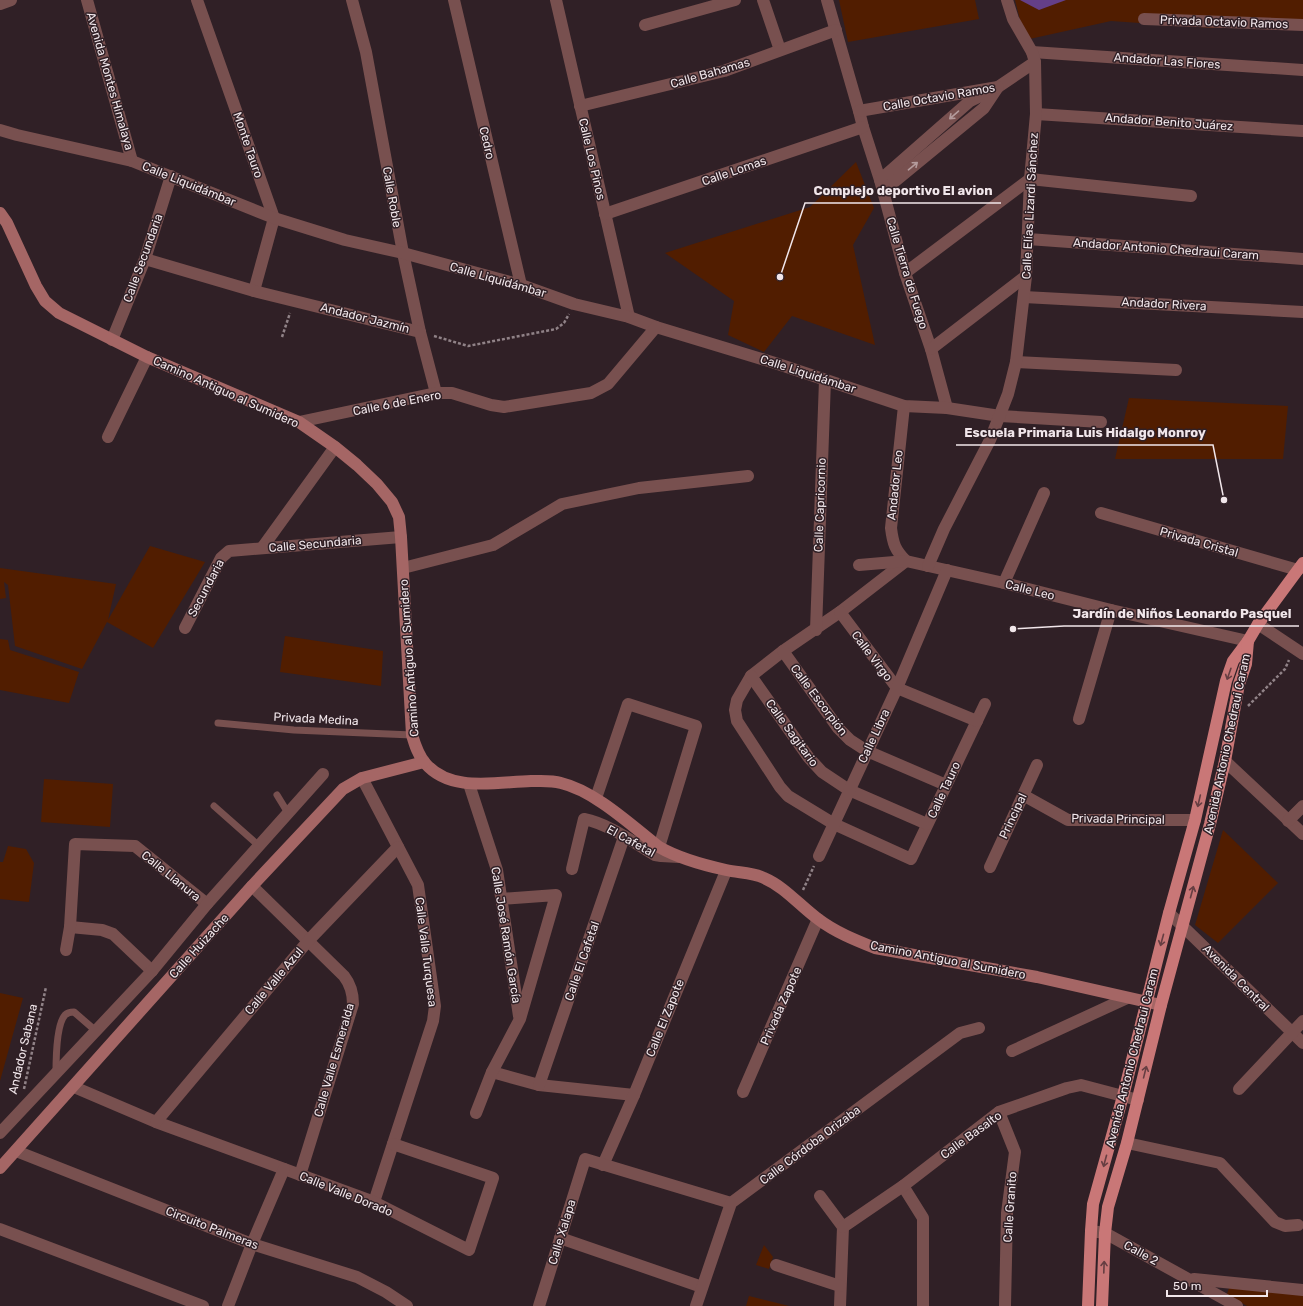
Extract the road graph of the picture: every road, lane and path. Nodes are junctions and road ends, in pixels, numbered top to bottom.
1 (11, 0) edge
2 (87, 0) edge
3 (197, 0) edge
4 (352, 0) edge
5 (454, 0) edge
6 (556, 0) edge
7 (735, 0) edge
8 (763, 0) edge
9 (827, 0) edge
10 (1007, 0) edge
11 (0, 4) edge
12 (1144, 19) dead end
13 (645, 25) dead end
14 (1303, 25) edge
15 (836, 30) junction
16 (780, 50) junction
17 (1033, 57) junction
18 (1303, 70) edge
19 (998, 87) junction
20 (580, 106) junction
21 (859, 111) junction
22 (1036, 114) junction
23 (863, 127) junction
24 (0, 130) edge
25 (1303, 131) edge
26 (132, 161) junction
27 (171, 176) junction
28 (1030, 179) junction
29 (881, 186) junction
30 (1191, 196) dead end
31 (0, 213) edge
32 (605, 214) junction
33 (274, 218) junction
34 (1028, 239) junction
35 (403, 253) junction
36 (145, 259) junction
37 (1303, 259) edge
38 (905, 273) junction
39 (1026, 276) junction
40 (521, 285) junction
41 (254, 291) junction
42 (1024, 297) junction
43 (294, 300) junction
44 (574, 304) junction
45 (1303, 312) edge
46 (629, 317) junction
47 (656, 327) junction
48 (420, 332) junction
49 (282, 337) dead end
50 (112, 340) junction
51 (931, 349) junction
52 (147, 357) junction
53 (1016, 362) junction
54 (1176, 370) dead end
55 (825, 380) junction
56 (436, 394) junction
57 (904, 406) junction
58 (947, 408) junction
59 (1000, 416) junction
60 (299, 422) junction
61 (1101, 422) dead end
62 (108, 437) dead end
63 (335, 447) junction
64 (748, 476) dead end
65 (1044, 493) dead end
66 (1101, 513) dead end
67 (401, 537) junction
68 (262, 548) junction
69 (229, 551) joint
70 (906, 561) junction
71 (859, 564) dead end
72 (928, 566) junction
73 (1300, 567) edge
74 (403, 568) junction
75 (947, 570) junction
76 (1004, 583) junction
77 (840, 612) junction
78 (1110, 615) junction
79 (1258, 624) junction
80 (185, 628) dead end
81 (816, 630) junction
82 (1248, 641) junction
83 (783, 651) junction
84 (1298, 651) edge
85 (751, 676) junction
86 (897, 688) junction
87 (985, 704) dead end
88 (1079, 719) dead end
89 (976, 721) junction
90 (1232, 722) junction
91 (218, 723) dead end
92 (412, 735) junction
93 (867, 750) junction
94 (1224, 761) junction
95 (424, 762) junction
96 (1037, 765) dead end
97 (324, 774) dead end
98 (362, 778) junction
99 (469, 784) junction
100 (946, 785) junction
101 (849, 790) junction
102 (1023, 795) junction
103 (276, 796) dead end
104 (596, 798) junction
105 (214, 806) dead end
106 (1303, 806) edge
107 (288, 813) junction
108 (1195, 820) junction
109 (1288, 821) junction
110 (834, 824) junction
111 (927, 824) junction
112 (1303, 834) edge
113 (624, 837) junction
114 (258, 845) junction
115 (398, 847) junction
116 (659, 847) junction
117 (819, 856) joint
118 (679, 857) junction
119 (990, 867) dead end
120 (572, 869) dead end
121 (726, 870) junction
122 (252, 886) junction
123 (501, 899) junction
124 (798, 902) junction
125 (207, 904) junction
126 (1169, 913) junction
127 (818, 919) junction
128 (1183, 925) junction
129 (70, 927) junction
130 (308, 941) junction
131 (66, 950) dead end
132 (152, 971) junction
133 (46, 987) dead end
134 (1127, 998) junction
135 (1146, 1002) junction
136 (1161, 1005) junction
137 (520, 1019) junction
138 (1303, 1020) edge
139 (979, 1028) dead end
140 (96, 1031) junction
141 (1292, 1032) junction
142 (1303, 1043) edge
143 (1012, 1051) dead end
144 (492, 1072) junction
145 (56, 1073) junction
146 (539, 1085) junction
147 (74, 1087) junction
148 (1238, 1089) dead end
149 (23, 1092) dead end
150 (743, 1092) dead end
151 (634, 1094) junction
152 (1123, 1096) junction
153 (1138, 1100) junction
154 (999, 1112) junction
155 (476, 1113) dead end
156 (156, 1122) junction
157 (0, 1133) edge
158 (1127, 1143) junction
159 (394, 1144) junction
160 (16, 1151) junction
161 (603, 1165) junction
162 (0, 1168) edge
163 (284, 1170) junction
164 (300, 1176) junction
165 (903, 1186) junction
166 (820, 1196) dead end
167 (374, 1202) junction
168 (731, 1203) junction
169 (1298, 1225) dead end
170 (843, 1228) junction
171 (0, 1229) edge
172 (1091, 1231) junction
173 (1105, 1233) junction
174 (560, 1238) junction
175 (252, 1244) junction
176 (776, 1265) dead end
177 (1189, 1279) junction
178 (702, 1286) junction
179 (840, 1286) junction
180 (1303, 1290) edge
181 (203, 1306) edge
182 (228, 1306) edge
183 (407, 1306) edge
184 (539, 1306) edge
185 (696, 1306) edge
186 (840, 1306) edge
187 (923, 1306) edge
188 (1006, 1306) edge
189 (1088, 1306) edge
190 (1102, 1306) edge
191 (1237, 1306) edge

1 - 11 street
2 - 26 street, Avenida Montes Himalaya
3 - 33 street, Monte Tauro
4 - 35 street, Calle Roble
5 - 40 street, Cedro
6 - 20 street, Calle Los Pinos
7 - 13 street
8 - 16 street
9 - 15 street, Calle Tierra de Fuego
10 - 17 street, Calle Elías Lizardi Sánchez
12 - 14 street, Privada Octavio Ramos
15 - 16 street, Calle Bahamas
15 - 21 street, Calle Tierra de Fuego
16 - 20 street, Calle Bahamas
17 - 18 street, Andador Las Flores
17 - 19 street, Calle Octavio Ramos
17 - 22 street, Calle Elías Lizardi Sánchez
19 - 21 street, Calle Octavio Ramos
19 - 29 street
20 - 32 street, Calle Los Pinos
21 - 23 street, Calle Tierra de Fuego
22 - 25 street, Andador Benito Juárez
22 - 28 street, Calle Elías Lizardi Sánchez
23 - 29 street, Calle Tierra de Fuego
23 - 32 street, Calle Lomas
24 - 26 street, Calle Liquidámbar
26 - 27 street, Calle Liquidámbar
27 - 33 street, Calle Liquidámbar
27 - 36 street, Calle Secundaria
28 - 30 street
28 - 34 street, Calle Elías Lizardi Sánchez
28 - 38 street
29 - 38 street, Calle Tierra de Fuego
31 - 50 main road, Camino Antiguo al Sumidero
32 - 46 street, Calle Los Pinos
33 - 35 street, Calle Liquidámbar
33 - 41 street
34 - 37 street, Andador Antonio Chedraui Caram
34 - 39 street, Calle Elías Lizardi Sánchez
35 - 40 street, Calle Liquidámbar
35 - 48 street, Calle Roble
36 - 41 street, Andador Jazmín
36 - 50 street, Calle Secundaria
38 - 51 street, Calle Tierra de Fuego
39 - 42 street, Calle Elías Lizardi Sánchez
39 - 51 street
40 - 44 street, Calle Liquidámbar
41 - 43 street, Andador Jazmín
42 - 45 street, Andador Rivera
42 - 53 street, Calle Elías Lizardi Sánchez
43 - 48 street, Andador Jazmín
43 - 49 path
44 - 46 street, Calle Liquidámbar
44 - 48 path, Andador Jazmín
46 - 47 street, Calle Liquidámbar
47 - 55 street, Calle Liquidámbar
47 - 56 street, Calle 6 de Enero
48 - 56 street, Calle Roble
50 - 52 main road, Camino Antiguo al Sumidero
51 - 58 street, Calle Tierra de Fuego
52 - 60 main road, Camino Antiguo al Sumidero
52 - 62 street
53 - 54 street
53 - 59 street, Calle Elías Lizardi Sánchez
55 - 57 street, Calle Liquidámbar
55 - 81 street, Calle Capricornio
56 - 60 street, Calle 6 de Enero
57 - 58 street, Calle Liquidámbar
57 - 70 street, Andador Leo
58 - 59 street, Calle Liquidámbar
59 - 61 street, Calle Liquidámbar
59 - 72 street
60 - 63 main road, Camino Antiguo al Sumidero
63 - 67 main road, Camino Antiguo al Sumidero
63 - 68 street
64 - 74 street
65 - 76 street
66 - 73 street, Privada Cristal
67 - 68 street, Calle Secundaria
67 - 74 main road, Camino Antiguo al Sumidero
68 - 69 street, Calle Secundaria
69 - 80 street, Secundaria
70 - 71 street, Calle Leo
70 - 72 street, Calle Leo
70 - 77 street
72 - 75 street, Calle Leo
73 - 79 main road
74 - 92 main road, Camino Antiguo al Sumidero
75 - 76 street, Calle Leo
75 - 86 street, Calle Libra
76 - 78 street, Calle Leo
77 - 81 street
77 - 86 street, Calle Virgo
78 - 82 street, Calle Leo
78 - 88 street
79 - 82 main road
79 - 84 street
81 - 83 street
82 - 90 main road, Avenida Antonio Chedraui Caram
82 -> 108 main road, Avenida Antonio Chedraui Caram
83 - 85 street
83 - 93 street, Calle Escorpión
84 - 90 path
85 - 101 street, Calle Sagitario
85 - 110 street
86 - 89 street, Calle Virgo
86 - 93 street, Calle Libra
87 - 89 street, Calle Tauro
89 - 100 street, Calle Tauro
90 - 94 main road, Avenida Antonio Chedraui Caram
91 - 92 lane, Privada Medina
92 - 95 main road, Camino Antiguo al Sumidero
93 - 100 street, Calle Escorpión
93 - 101 street, Calle Libra
94 - 109 street
128 -> 94 main road, Avenida Antonio Chedraui Caram
95 - 98 main road, Calle Huizache
95 - 99 main road, Camino Antiguo al Sumidero
96 - 102 street, Principal
97 - 107 street, Calle Huizache
98 - 115 street, Calle Valle Turquesa
98 - 122 main road, Calle Huizache
99 - 104 main road, Camino Antiguo al Sumidero
99 - 123 street, Calle José Ramón García
100 - 111 street, Calle Tauro
101 - 110 street, Calle Libra
101 - 111 street, Calle Sagitario
102 - 108 street, Privada Principal
102 - 119 street, Principal
103 - 107 lane
104 - 116 main road, Camino Antiguo al Sumidero
104 - 116 street
105 - 114 lane
106 - 109 street
107 - 114 street, Calle Huizache
108 - 126 main road, Avenida Antonio Chedraui Caram
109 - 112 street
110 - 111 street, Calle Tauro
110 - 117 street, Calle Libra
113 - 118 street, El Cafetal
113 - 120 street, El Cafetal
113 - 146 street, Calle El Cafetal
114 - 125 street, Calle Huizache
115 - 130 street, Calle Valle Azul
115 - 159 street, Calle Valle Turquesa
116 - 118 main road, Camino Antiguo al Sumidero
117 - 124 path
118 - 121 main road, Camino Antiguo al Sumidero
121 - 124 main road, Camino Antiguo al Sumidero
121 - 151 street, Calle El Zapote
122 - 130 street, Calle Valle Esmeralda
122 - 147 main road, Calle Huizache
123 - 137 street, Calle José Ramón García
123 - 137 street
124 - 127 main road, Camino Antiguo al Sumidero
125 - 129 street, Calle Llanura
125 - 132 street, Calle Huizache
126 - 128 street, Avenida Central
126 -> 135 main road, Avenida Antonio Chedraui Caram
127 - 134 main road, Camino Antiguo al Sumidero
127 - 150 street, Privada Zapote
128 - 136 main road, Avenida Antonio Chedraui Caram
128 - 141 street, Avenida Central
129 - 131 street
129 - 132 street
130 - 156 street, Calle Valle Azul
130 - 164 street, Calle Valle Esmeralda
132 - 140 street, Calle Huizache
133 - 149 path, Andador Sabana
134 - 135 main road, Camino Antiguo al Sumidero
134 - 143 street
135 - 136 main road, Camino Antiguo al Sumidero
135 - 152 main road, Avenida Antonio Chedraui Caram
153 -> 136 main road, Avenida Antonio Chedraui Caram
137 - 144 street
138 - 141 street
139 - 168 street, Calle Córdoba Orizaba
140 - 145 street, Calle Huizache
140 - 145 lane
141 - 142 street, Avenida Central
141 - 148 street
144 - 146 street
144 - 155 street
145 - 157 street, Calle Huizache
146 - 151 street
147 - 156 street, Calle Valle Dorado
147 - 160 main road, Calle Huizache
151 - 161 street, Calle El Zapote
152 - 153 street, Calle Basalto
152 - 154 street, Calle Basalto
152 -> 172 main road, Avenida Antonio Chedraui Caram
153 - 158 main road, Avenida Antonio Chedraui Caram
154 - 165 street, Calle Basalto
154 - 188 street, Calle Granito
156 - 163 street, Calle Valle Dorado
158 - 169 street
158 - 173 main road, Avenida Antonio Chedraui Caram
159 - 167 street, Calle Valle Turquesa
159 - 167 street, Calle Valle Dorado
160 - 162 main road, Calle Huizache
160 - 175 street, Circuito Palmeras
161 - 168 street
161 - 174 street, Calle Xalapa
163 - 164 street, Calle Valle Dorado
163 - 175 street
164 - 167 street, Calle Valle Dorado
165 - 170 street, Calle Basalto
165 - 187 street
166 - 170 street
168 - 178 street
170 - 179 street
171 - 181 street
172 - 173 street, Calle 2
172 - 189 main road, Avenida Antonio Chedraui Caram
173 - 177 street, Calle 2
190 -> 173 main road, Avenida Antonio Chedraui Caram
174 - 178 street
174 - 184 street, Calle Xalapa
175 - 182 street
175 - 183 street, Circuito Palmeras
176 - 179 street
177 - 180 street, Calle 2
177 - 191 street, Calle 2
178 - 185 street
179 - 186 street

